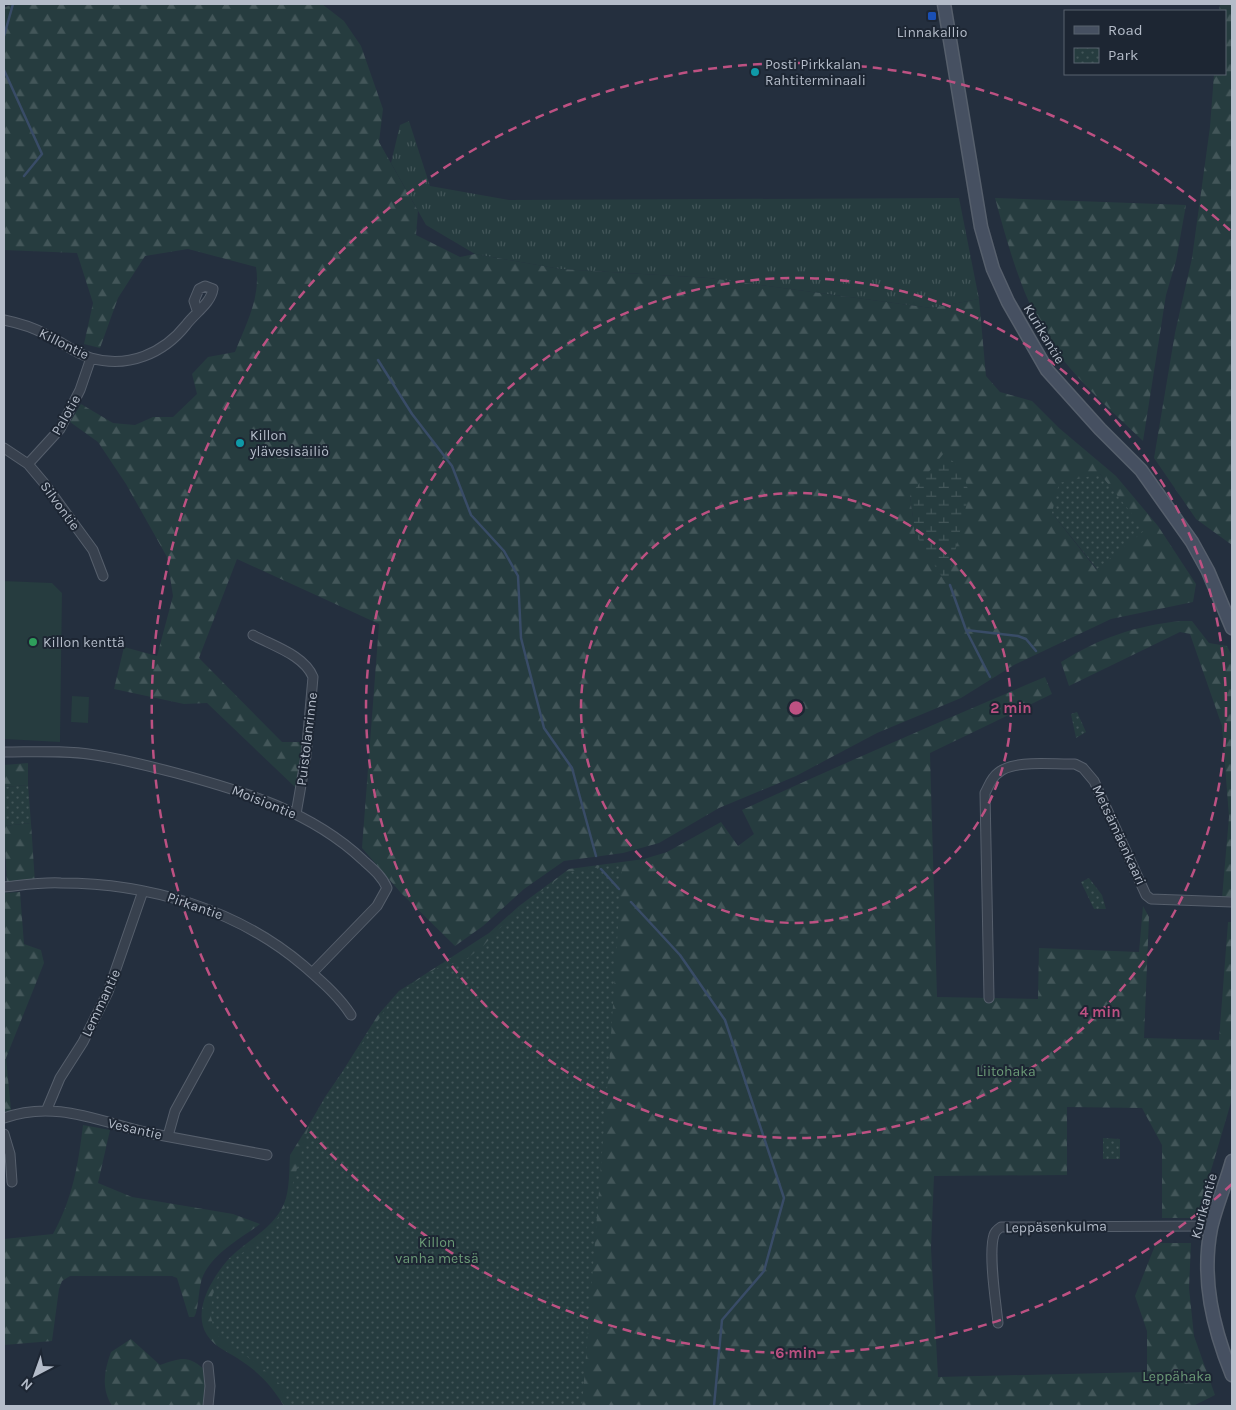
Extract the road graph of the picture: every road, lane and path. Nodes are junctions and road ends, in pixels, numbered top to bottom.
1 (944, 4) edge
2 (197, 310) dead end
3 (4, 320) edge
4 (92, 358) junction
5 (4, 448) edge
6 (28, 464) junction
7 (103, 576) dead end
8 (1232, 628) edge
9 (254, 635) dead end
10 (4, 752) edge
11 (296, 814) junction
12 (4, 887) edge
13 (142, 891) junction
14 (1232, 902) edge
15 (312, 973) junction
16 (989, 998) dead end
17 (352, 1015) dead end
18 (208, 1049) dead end
19 (47, 1109) junction
20 (4, 1118) edge
21 (4, 1134) edge
22 (168, 1136) junction
23 (267, 1156) dead end
24 (1232, 1161) edge
25 (12, 1182) dead end
26 (1212, 1226) junction
27 (998, 1323) dead end
28 (208, 1366) dead end
29 (1232, 1375) edge
30 (208, 1406) edge

1 - 8 main road, Kurikantie
2 - 4 street, Killontie
3 - 4 street, Killontie
4 - 6 street, Palotie
5 - 6 street, Silvontie
6 - 7 street, Silvontie
9 - 11 street, Puistolanrinne
10 - 11 street, Moisiontie
11 - 15 street, Moisiontie
12 - 13 street, Pirkantie
13 - 15 street, Pirkantie
13 - 19 street, Lemmantie
14 - 16 street, Metsämäenkaari
15 - 17 street, Pirkantie
18 - 22 street
19 - 20 street, Vesantie
19 - 22 street, Vesantie
21 - 25 street
22 - 23 street, Vesantie
24 - 26 main road, Kurikantie
26 - 27 street, Leppäsenkulma
26 - 29 main road, Kurikantie
28 - 30 street

